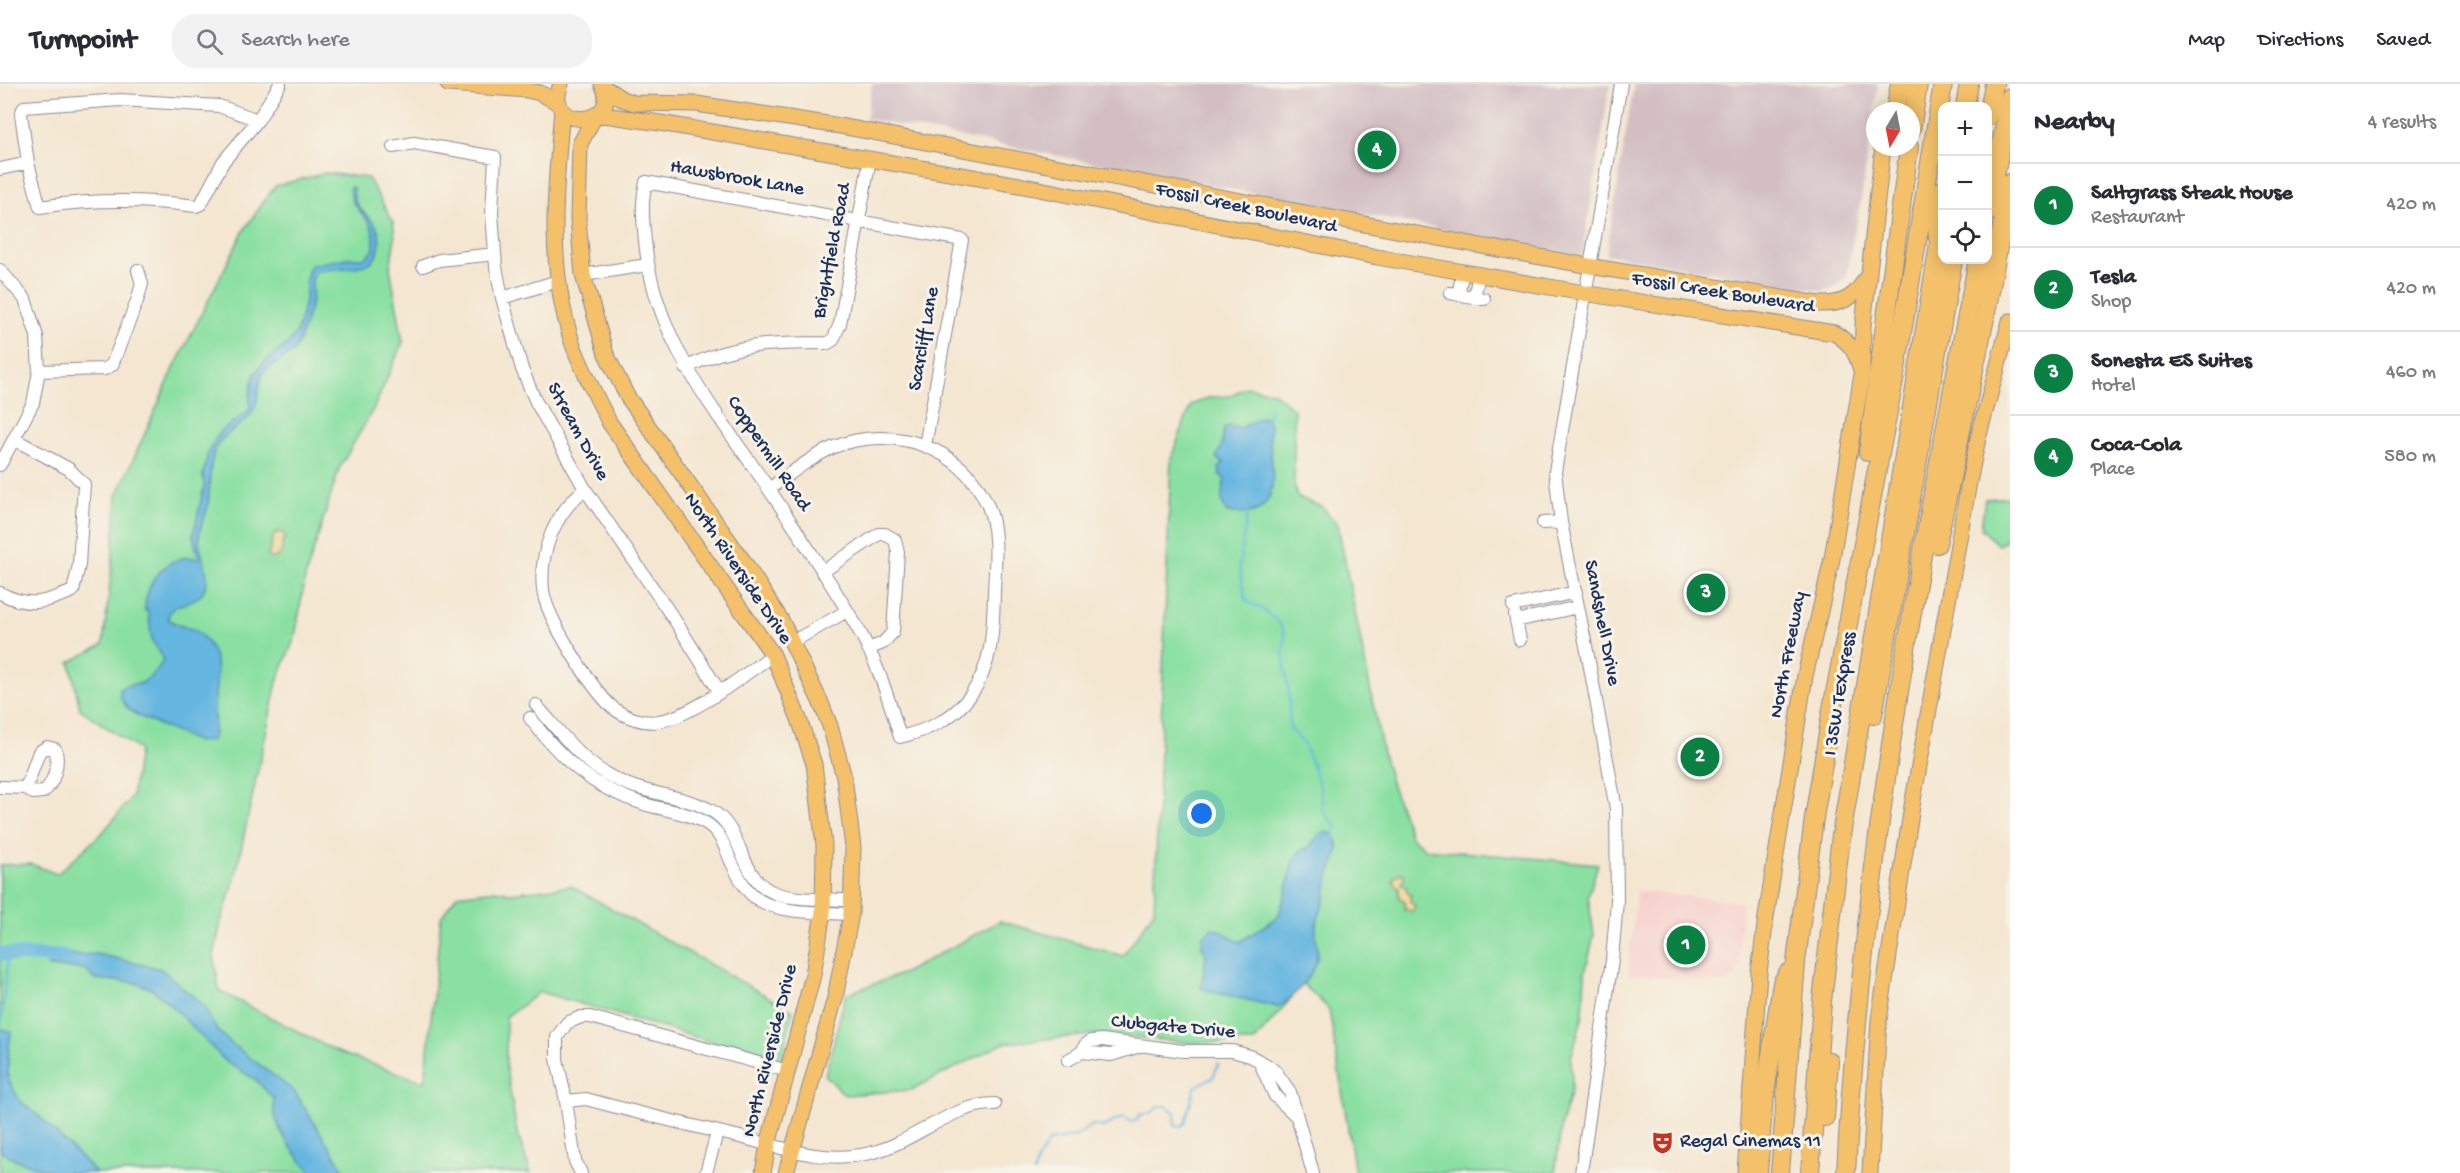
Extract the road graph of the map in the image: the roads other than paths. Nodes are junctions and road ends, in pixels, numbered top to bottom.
1 (280, 84) edge
2 (448, 84) edge
3 (561, 84) edge
4 (1621, 84) edge
5 (1892, 84) edge
6 (1900, 84) edge
7 (1918, 84) edge
8 (1943, 84) edge
9 (1958, 84) edge
10 (1969, 84) edge
11 (1982, 84) edge
12 (1994, 84) edge
13 (603, 86) edge
14 (2010, 97) edge
15 (1889, 102) edge
16 (1897, 102) edge
17 (1915, 102) edge
18 (1956, 102) edge
19 (1966, 102) edge
20 (1979, 102) edge
21 (1991, 102) edge
22 (560, 106) junction
23 (596, 115) junction
24 (258, 120) junction
25 (393, 147) dead end
26 (1882, 156) edge
27 (1908, 156) edge
28 (870, 159) junction
29 (28, 163) junction
30 (0, 169) edge
31 (1130, 181) junction
32 (646, 182) joint
33 (2010, 183) edge
34 (1125, 205) junction
35 (1988, 210) edge
36 (859, 220) junction
37 (962, 240) joint
38 (495, 254) junction
39 (1944, 264) edge
40 (1944, 264) edge
41 (1977, 264) edge
42 (647, 265) junction
43 (423, 266) dead end
44 (1589, 266) junction
45 (0, 270) edge
46 (138, 270) dead end
47 (1463, 272) junction
48 (1869, 273) junction
49 (1479, 274) junction
50 (583, 275) junction
51 (558, 281) junction
52 (1584, 293) junction
53 (502, 298) junction
54 (2010, 321) edge
55 (686, 368) junction
56 (39, 371) junction
57 (1862, 374) junction
58 (14, 439) junction
59 (926, 446) junction
60 (0, 465) edge
61 (585, 489) junction
62 (769, 489) junction
63 (693, 490) junction
64 (669, 506) junction
65 (1543, 522) dead end
66 (1561, 522) junction
67 (822, 572) junction
68 (1576, 592) junction
69 (0, 593) edge
70 (1578, 607) junction
71 (847, 611) junction
72 (1850, 614) junction
73 (1516, 621) junction
74 (1520, 640) dead end
75 (792, 642) junction
76 (868, 649) junction
77 (773, 655) junction
78 (719, 691) junction
79 (536, 705) dead end
80 (1897, 715) junction
81 (530, 718) dead end
82 (0, 787) edge
83 (26, 788) dead end
84 (824, 905) junction
85 (852, 908) junction
86 (1796, 962) junction
87 (1068, 1060) dead end
88 (788, 1071) junction
89 (1851, 1083) junction
90 (566, 1101) junction
91 (995, 1104) dead end
92 (717, 1133) junction
93 (768, 1144) junction
94 (794, 1151) junction
95 (581, 1173) edge
96 (706, 1173) edge
97 (764, 1173) edge
98 (786, 1173) edge
99 (1313, 1173) edge
100 (1581, 1173) edge
101 (1745, 1173) edge
102 (1758, 1173) edge
103 (1780, 1173) edge
104 (1810, 1173) edge
105 (1822, 1173) edge
106 (1846, 1173) edge
107 (1854, 1173) edge
108 (1870, 1173) edge

1 - 24 street
2 - 22 main road
3 - 22 main road, North Riverside Drive
4 - 44 street, Sandshell Drive
5 - 15 main road
6 - 16 highway
7 - 17 highway
8 - 72 highway
9 - 18 highway
10 - 19 highway
11 - 20 highway
12 - 21 highway
13 - 23 main road, North Riverside Drive
13 - 31 main road, Fossil Creek Boulevard
14 - 35 highway
22 - 23 main road, Fossil Creek Boulevard
22 - 51 main road, North Riverside Drive
23 - 28 main road, Fossil Creek Boulevard
23 - 50 main road, North Riverside Drive
24 - 29 street
24 - 29 street
25 - 38 street, Stream Drive
26 - 48 main road, North Freeway
27 - 72 highway
28 - 34 main road, Fossil Creek Boulevard
28 - 36 street, Brightfield Road
29 - 30 street
31 - 34 main road
31 - 44 main road, Fossil Creek Boulevard
32 - 36 street, Hawsbrook Lane
32 - 42 street, Coppermill Road
33 - 80 highway
34 - 47 main road, Fossil Creek Boulevard
36 - 37 street, Hawsbrook Lane
36 - 55 street, Brightfield Road
37 - 59 street, Scarcliff Lane
38 - 43 street
38 - 53 street, Stream Drive
39 - 104 highway, I 35W TEXpress
40 - 105 highway, I 35W TEXpress
41 - 80 highway
42 - 50 street
42 - 55 street, Coppermill Road
44 - 48 main road, Fossil Creek Boulevard
44 - 52 street, Sandshell Drive
45 - 56 street
46 - 56 street
47 - 49 main road, Fossil Creek Boulevard
47 - 49 street
48 - 57 main road, North Freeway
49 - 52 main road, Fossil Creek Boulevard
50 - 51 main road
50 - 63 main road, North Riverside Drive
51 - 53 street
51 - 64 main road, North Riverside Drive
52 - 57 main road, Fossil Creek Boulevard
52 - 66 street, Sandshell Drive
53 - 61 street, Stream Drive
54 - 108 main road
55 - 62 street, Coppermill Road
56 - 58 street
57 - 101 main road, North Freeway
58 - 60 street
58 - 69 street
59 - 62 street
59 - 76 street, Coppermill Road
61 - 78 street, Stream Drive
61 - 78 street
62 - 67 street, Coppermill Road
63 - 64 main road
63 - 75 main road, North Riverside Drive
64 - 77 main road, North Riverside Drive
65 - 66 street
66 - 68 street, Sandshell Drive
67 - 71 street, Coppermill Road
67 - 76 street
68 - 70 street, Sandshell Drive
68 - 73 street
70 - 73 street
70 - 100 street, Sandshell Drive
71 - 75 street
71 - 76 street, Coppermill Road
72 - 86 highway
73 - 74 street
75 - 77 main road
75 - 85 main road, North Riverside Drive
77 - 78 street
77 - 84 main road, North Riverside Drive
79 - 84 street
80 - 89 highway
81 - 84 street
82 - 83 street
84 - 85 street
84 - 88 main road, North Riverside Drive
85 - 94 main road, North Riverside Drive
86 - 102 highway
86 - 103 highway
87 - 99 street, Clubgate Drive
88 - 90 street
88 - 93 main road, North Riverside Drive
89 - 106 highway
89 - 107 highway
90 - 92 street
90 - 95 street
91 - 94 street
92 - 93 street
92 - 96 street
93 - 94 street
93 - 97 main road, North Riverside Drive
94 - 98 main road, North Riverside Drive

